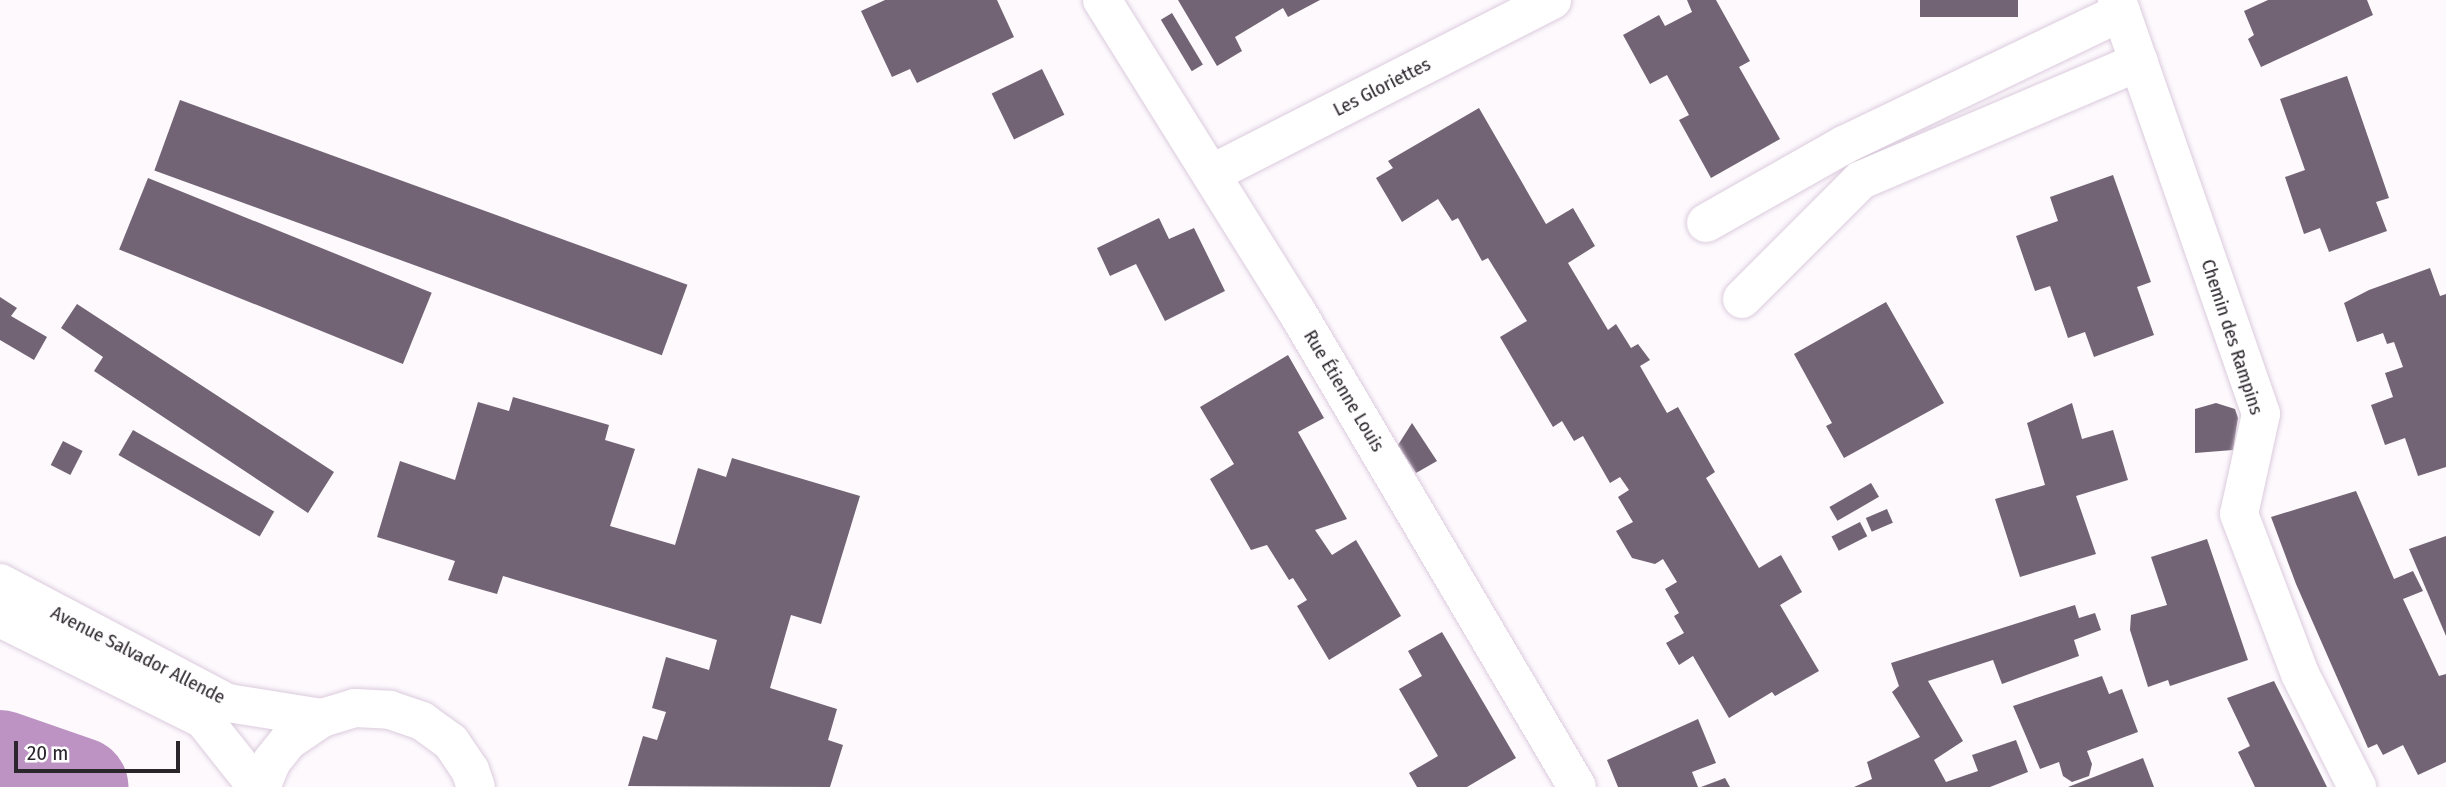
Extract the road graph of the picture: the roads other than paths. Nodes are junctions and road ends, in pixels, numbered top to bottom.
1 (1102, 0) edge
2 (1552, 0) edge
3 (2119, 6) edge
4 (2139, 62) junction
5 (1211, 174) junction
6 (1706, 223) dead end
7 (1742, 299) dead end
8 (0, 583) edge
9 (0, 618) edge
10 (322, 718) junction
11 (259, 787) edge
12 (476, 787) edge
13 (1577, 787) edge
14 (2357, 787) edge

1 - 5 street, Rue Étienne Louis
2 - 5 street, Les Gloriettes
3 - 4 street, Chemin des Rampins
3 - 6 street
4 - 7 street
4 - 14 street, Chemin des Rampins
5 - 13 street, Rue Étienne Louis
8 - 10 street, Avenue Salvador Allende
9 - 11 street, Avenue Salvador Allende
10 - 11 street
10 - 12 street

